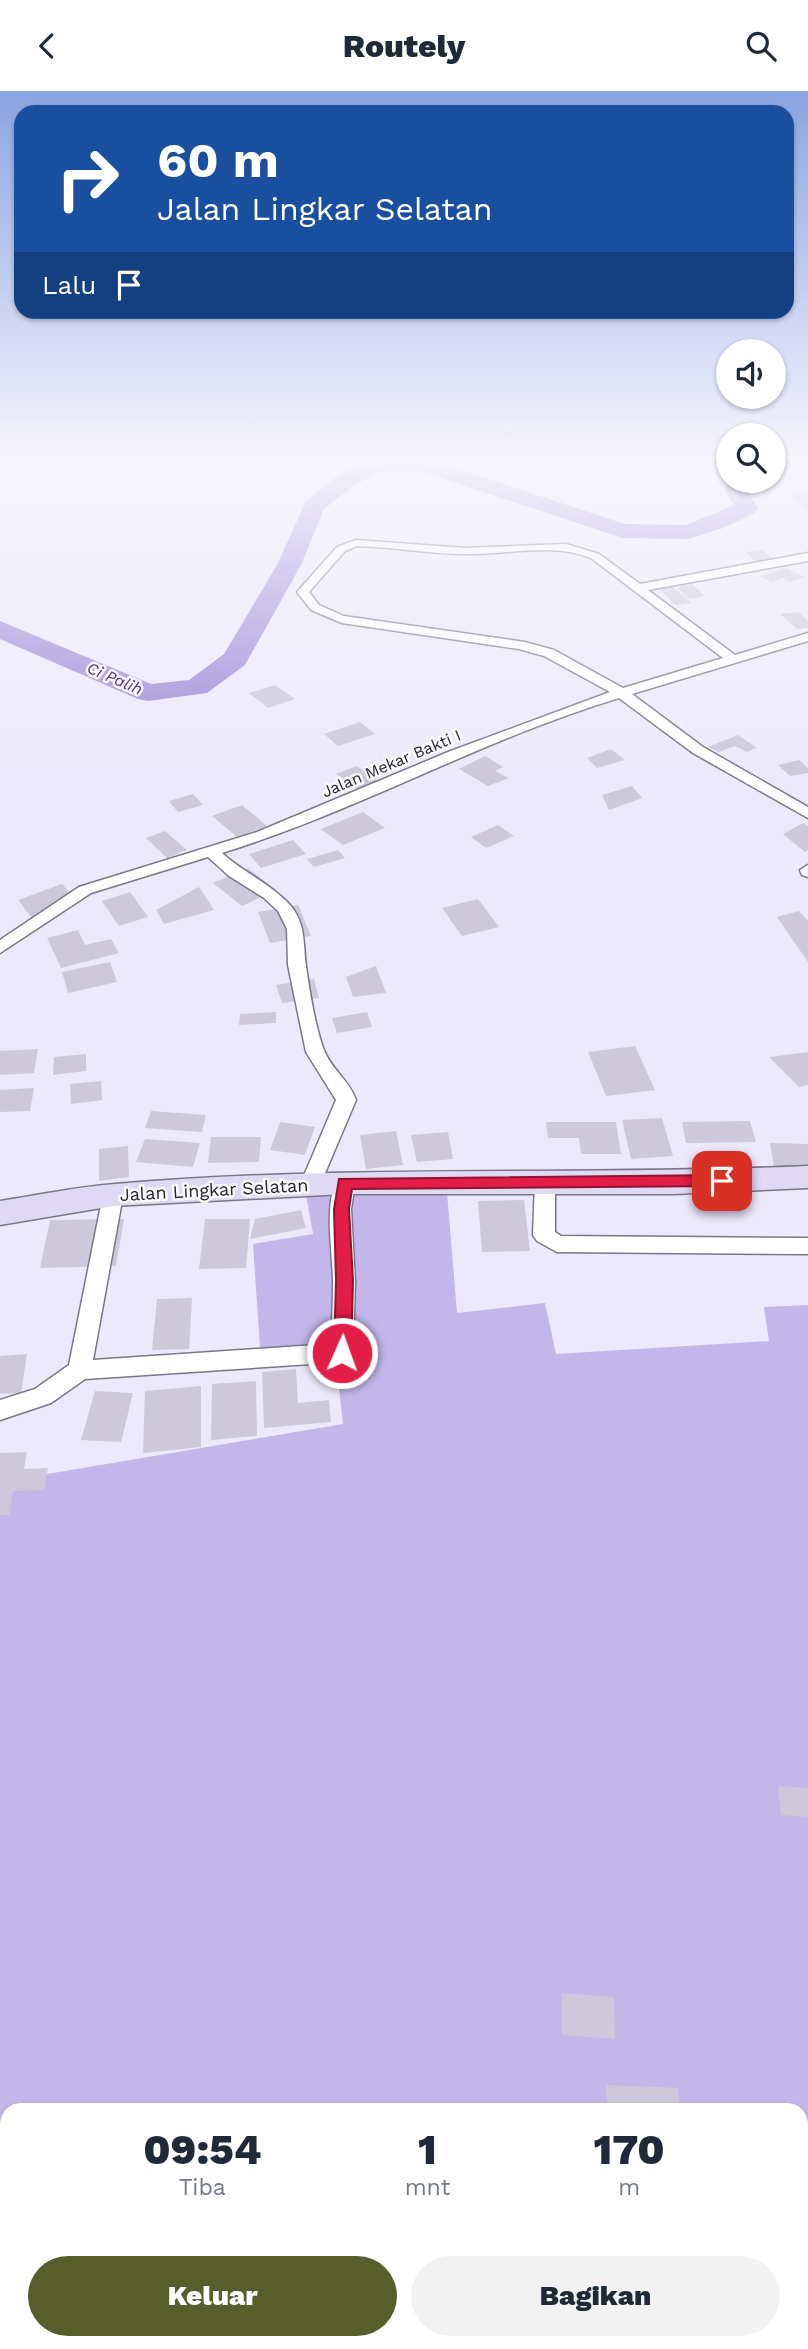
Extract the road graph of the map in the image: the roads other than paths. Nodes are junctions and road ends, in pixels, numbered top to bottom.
1 (331, 560) edge
2 (601, 560) edge
3 (789, 560) edge
4 (637, 588) junction
5 (808, 637) edge
6 (734, 660) junction
7 (621, 693) junction
8 (808, 813) edge
9 (212, 852) junction
10 (0, 948) edge
11 (545, 1182) junction
12 (345, 1183) junction
13 (806, 1183) edge
14 (310, 1185) junction
15 (113, 1195) junction
16 (0, 1213) edge
17 (808, 1246) edge
18 (79, 1370) junction
19 (0, 1410) edge

1 - 7 street
2 - 4 street
3 - 4 street
4 - 6 street
5 - 6 street, Jalan Mekar Bakti I
6 - 7 street, Jalan Mekar Bakti I
7 - 8 street
7 - 9 street, Jalan Mekar Bakti I
9 - 10 street, Jalan Mekar Bakti I
9 - 14 street
11 - 12 street, Jalan Lingkar Selatan
11 - 13 street, Jalan Lingkar Selatan
11 - 17 street
12 - 14 street, Jalan Lingkar Selatan
12 - 18 street
14 - 15 street, Jalan Lingkar Selatan
15 - 16 street, Jalan Lingkar Selatan
15 - 18 street
18 - 19 street

